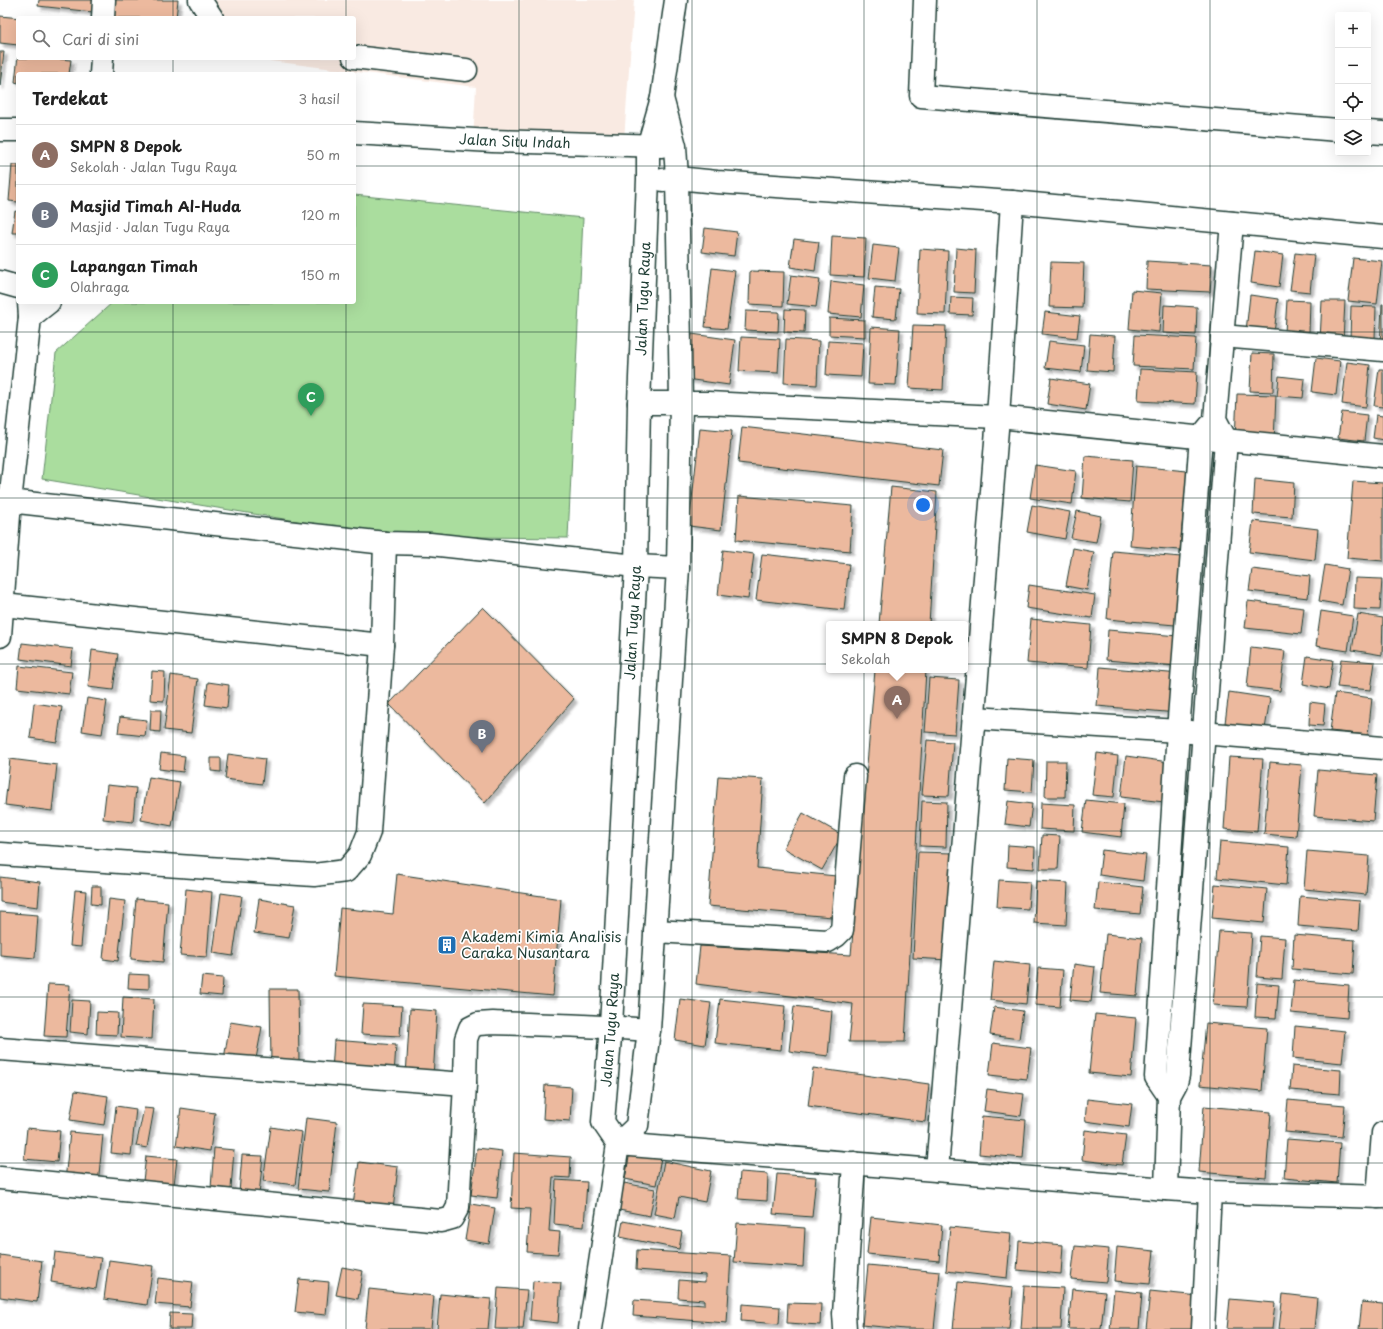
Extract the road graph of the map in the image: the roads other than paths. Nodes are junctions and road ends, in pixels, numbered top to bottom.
1 (104, 0) edge
2 (200, 0) edge
3 (676, 0) edge
4 (925, 0) edge
5 (103, 16) edge
6 (211, 16) edge
7 (356, 56) edge
8 (102, 60) edge
9 (466, 70) dead end
10 (101, 72) edge
11 (662, 98) junction
12 (0, 130) edge
13 (16, 130) edge
14 (1335, 130) edge
15 (1371, 132) edge
16 (356, 133) edge
17 (1383, 134) edge
18 (675, 146) junction
19 (648, 147) junction
20 (663, 179) junction
21 (1012, 202) junction
22 (1232, 223) junction
23 (1383, 236) edge
24 (0, 282) edge
25 (16, 286) edge
26 (44, 304) edge
27 (30, 310) edge
28 (1222, 336) junction
29 (1383, 350) edge
30 (681, 402) junction
31 (639, 403) junction
32 (998, 417) junction
33 (1215, 419) junction
34 (1201, 437) junction
35 (1226, 440) junction
36 (1383, 456) edge
37 (5, 501) edge
38 (385, 543) junction
39 (636, 566) junction
40 (678, 568) junction
41 (3, 604) junction
42 (0, 636) edge
43 (382, 645) junction
44 (974, 718) junction
45 (1178, 731) junction
46 (1203, 733) junction
47 (1383, 748) edge
48 (855, 776) dead end
49 (0, 854) edge
50 (655, 931) junction
51 (611, 1026) junction
52 (649, 1030) junction
53 (0, 1049) edge
54 (465, 1084) junction
55 (1169, 1096) junction
56 (1383, 1133) edge
57 (618, 1144) junction
58 (854, 1163) junction
59 (937, 1170) junction
60 (0, 1178) edge
61 (1166, 1189) junction
62 (1210, 1192) junction
63 (1380, 1197) edge
64 (590, 1329) edge
65 (845, 1329) edge
66 (1203, 1329) edge

1 - 5 street
2 - 6 street
3 - 11 street, Jalan Tugu Raya
4 - 14 street
7 - 9 street
8 - 10 street
11 - 18 street, Jalan Tugu Raya
11 - 19 street, Jalan Tugu Raya
12 - 13 street
15 - 17 street
16 - 19 street, Jalan Situ Indah
18 - 19 street, Jalan Situ Indah
18 - 20 street, Jalan Tugu Raya
19 - 20 street, Jalan Tugu Raya
20 - 21 street
20 - 30 street, Jalan Tugu Raya
20 - 31 street, Jalan Tugu Raya
21 - 22 street
21 - 32 street
22 - 23 street
22 - 28 street
24 - 25 street
26 - 27 street
27 - 37 street
28 - 29 street
28 - 33 street
30 - 31 street
30 - 32 street
30 - 40 street, Jalan Tugu Raya
31 - 39 street, Jalan Tugu Raya
32 - 34 street
32 - 44 street
33 - 34 street
33 - 35 street
34 - 35 street
34 - 45 street
35 - 36 street
35 - 46 street
37 - 38 street
37 - 41 street
38 - 39 street
38 - 43 street
39 - 40 street
39 - 51 street, Jalan Tugu Raya
40 - 50 street, Jalan Tugu Raya
41 - 42 street
41 - 43 street
43 - 49 street
44 - 45 street
44 - 59 street
45 - 46 street
45 - 55 street
46 - 47 street
46 - 55 street
48 - 50 street
50 - 52 street, Jalan Tugu Raya
51 - 52 street
51 - 54 street
51 - 57 street, Jalan Tugu Raya
52 - 57 street, Jalan Tugu Raya
53 - 54 street
54 - 60 street
55 - 61 street
56 - 63 street
57 - 58 street
57 - 64 street
58 - 59 street
58 - 65 street
59 - 61 street
61 - 62 street
62 - 63 street
62 - 66 street

